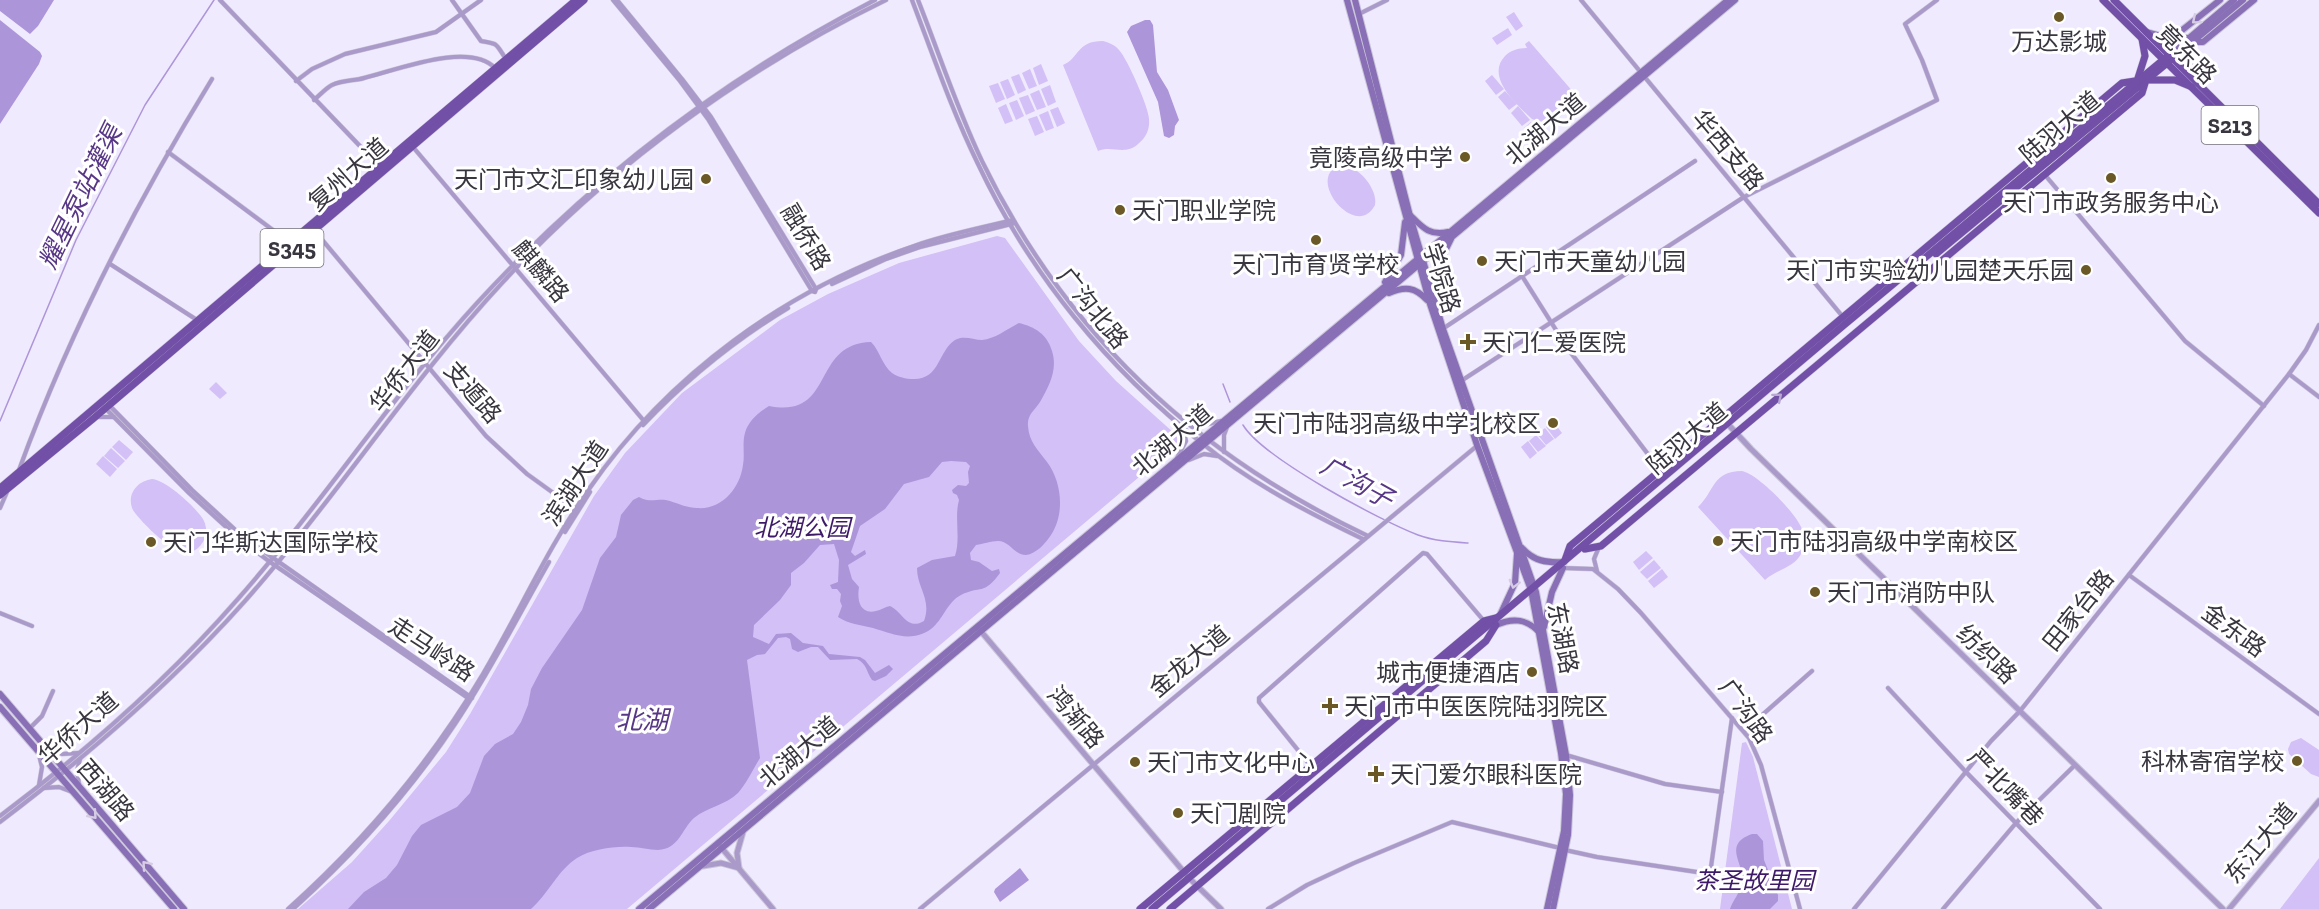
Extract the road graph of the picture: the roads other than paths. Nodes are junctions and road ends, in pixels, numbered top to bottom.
1 (220, 0) edge
2 (452, 0) edge
3 (481, 0) edge
4 (576, 0) edge
5 (584, 0) edge
6 (615, 0) edge
7 (875, 0) edge
8 (886, 0) edge
9 (912, 0) edge
10 (918, 0) edge
11 (1347, 0) edge
12 (1355, 0) edge
13 (1387, 0) edge
14 (1581, 0) edge
15 (1728, 0) edge
16 (1735, 0) edge
17 (1936, 0) edge
18 (2103, 0) edge
19 (2114, 0) edge
20 (2220, 0) edge
21 (2234, 0) edge
22 (2243, 0) edge
23 (2254, 0) edge
24 (463, 14) junction
25 (1359, 14) junction
26 (2143, 34) junction
27 (2171, 39) junction
28 (2191, 40) junction
29 (506, 59) junction
30 (2168, 59) junction
31 (495, 68) junction
32 (1642, 75) junction
33 (213, 79) dead end
34 (2146, 80) junction
35 (296, 81) junction
36 (2137, 81) junction
37 (2195, 85) junction
38 (314, 99) junction
39 (702, 107) junction
40 (410, 143) junction
41 (168, 152) junction
42 (1695, 161) dead end
43 (381, 168) junction
44 (2045, 174) junction
45 (1744, 197) junction
46 (2319, 204) edge
47 (2319, 213) edge
48 (1408, 217) junction
49 (1011, 222) junction
50 (312, 227) junction
51 (1453, 233) junction
52 (290, 242) junction
53 (1420, 260) junction
54 (110, 264) junction
55 (514, 267) junction
56 (1522, 275) junction
57 (814, 291) junction
58 (1379, 294) junction
59 (1432, 302) junction
60 (1845, 319) junction
61 (198, 320) junction
62 (1551, 323) junction
63 (2319, 325) edge
64 (1443, 329) junction
65 (427, 366) junction
66 (2289, 374) junction
67 (1460, 381) junction
68 (119, 396) junction
69 (2319, 397) edge
70 (105, 405) junction
71 (2264, 406) junction
72 (116, 415) junction
73 (94, 418) junction
74 (644, 422) junction
75 (1181, 422) junction
76 (1226, 422) junction
77 (1729, 425) junction
78 (1203, 441) junction
79 (1479, 443) junction
80 (1222, 454) junction
81 (1179, 462) junction
82 (1660, 471) junction
83 (17, 473) junction
84 (4, 488) edge
85 (0, 495) edge
86 (0, 508) edge
87 (577, 510) junction
88 (1368, 536) junction
89 (1363, 539) junction
90 (1601, 546) junction
91 (1518, 547) junction
92 (1585, 549) junction
93 (271, 560) junction
94 (276, 563) junction
95 (1564, 565) junction
96 (1598, 571) junction
97 (2128, 575) junction
98 (1533, 591) junction
99 (0, 613) edge
100 (1484, 621) junction
101 (1497, 621) junction
102 (32, 626) dead end
103 (979, 629) junction
104 (1541, 631) junction
105 (1812, 671) dead end
106 (1888, 688) dead end
107 (53, 691) dead end
108 (0, 694) edge
109 (470, 697) junction
110 (0, 706) edge
111 (2020, 711) junction
112 (2319, 714) edge
113 (1732, 717) junction
114 (29, 728) junction
115 (1744, 731) junction
116 (44, 746) junction
117 (38, 751) junction
118 (80, 755) junction
119 (1566, 755) junction
120 (1093, 765) junction
121 (2075, 765) junction
122 (1311, 766) junction
123 (61, 771) junction
124 (1966, 772) junction
125 (41, 787) junction
126 (76, 790) junction
127 (1722, 792) junction
128 (2319, 801) edge
129 (0, 816) edge
130 (0, 822) edge
131 (2016, 823) junction
132 (745, 828) junction
133 (720, 845) junction
134 (1562, 849) junction
135 (699, 868) junction
136 (739, 868) junction
137 (1190, 880) junction
138 (174, 909) edge
139 (184, 909) edge
140 (288, 909) edge
141 (293, 909) edge
142 (639, 909) edge
143 (649, 909) edge
144 (773, 909) edge
145 (920, 909) edge
146 (1140, 909) edge
147 (1152, 909) edge
148 (1158, 909) edge
149 (1170, 909) edge
150 (1221, 909) edge
151 (1268, 909) edge
152 (1547, 909) edge
153 (1553, 909) edge
154 (1800, 909) edge
155 (1854, 909) edge
156 (1943, 909) edge
157 (2100, 909) edge
158 (2223, 909) edge
159 (2229, 909) edge

1 - 35 street
2 - 24 street
3 - 24 street
4 - 29 main road, 复州大道 / S345
5 - 40 main road, 复州大道 / S345
6 - 39 street, 融侨路
7 - 39 street, 华侨大道
8 - 39 street, 华侨大道
9 - 49 street, 广沟北路
10 - 49 street, 广沟北路
11 - 48 main road, 学院路
12 - 25 main road, 学院路
13 - 25 street
14 - 32 street, 华西支路
15 - 32 main road, 北湖大道
16 - 32 main road, 北湖大道
17 - 45 street
18 - 26 main road, 竟东路 / S213
19 - 26 main road, 竟东路 / S213
20 -> 27 main road
21 - 28 main road, 陆羽大道
22 - 28 main road, 陆羽大道
23 - 28 main road
24 - 29 street
24 - 35 street
25 - 48 main road, 学院路
26 - 27 main road
26 - 30 main road, 竟东路 / S213
26 - 36 main road
27 - 28 main road
28 - 30 main road, 陆羽大道
28 - 37 main road
29 - 31 main road, 复州大道 / S345
30 - 34 main road, 陆羽大道
30 - 36 main road, 陆羽大道
30 - 37 main road, 竟东路 / S213
31 - 38 street
31 - 40 main road, 复州大道 / S345
32 - 45 street, 华西支路
32 - 51 main road, 北湖大道
33 - 41 street
34 - 37 main road
34 - 44 main road
34 - 77 main road, 陆羽大道
35 - 38 street
36 - 60 main road, 陆羽大道
37 - 46 main road, 竟东路 / S213
37 - 47 main road, 竟东路 / S213
38 - 43 street
39 - 55 street, 华侨大道
39 - 57 street, 融侨路
40 - 43 main road, 复州大道 / S345
40 - 55 street, 麒麟路
41 - 52 street
41 - 54 street
42 - 56 street
43 - 50 main road, 复州大道 / S345
44 - 71 street
77 -> 44 main road
45 - 60 street, 华西支路
45 - 62 street
48 - 51 main road
48 - 53 main road, 学院路
48 - 58 main road
49 - 57 street, 滨湖大道
49 - 75 street, 广沟北路
50 - 52 main road, 复州大道 / S345
50 - 65 street, 支遁路
50 - 68 main road, 复州大道 / S345
51 - 53 main road, 北湖大道
51 - 59 main road
52 - 61 main road, 复州大道 / S345
53 - 58 main road, 北湖大道
53 - 59 main road, 学院路
54 - 61 street
54 - 83 street
55 - 65 street, 华侨大道
55 - 74 street, 麒麟路
56 - 62 street
56 - 64 street
57 - 74 street, 滨湖大道
58 - 59 main road
58 - 76 main road, 北湖大道
59 - 64 main road, 学院路
59 - 79 main road, 学院路
60 - 77 main road, 陆羽大道
61 - 70 main road, 复州大道 / S345
62 - 67 street
62 - 82 street
63 - 66 street, 田家台路
64 - 67 main road, 学院路
65 - 87 street, 支遁路
65 - 93 street, 华侨大道
65 - 94 street, 华侨大道
66 - 69 street
66 - 71 street, 田家台路
67 - 79 main road, 学院路
68 - 70 main road, 复州大道 / S345
68 - 72 street
70 - 72 street, 走马岭路
70 - 73 main road, 复州大道 / S345
70 - 83 main road, 复州大道 / S345
71 - 97 street, 田家台路
72 - 73 street
72 - 93 street, 走马岭路
73 - 84 main road, 复州大道 / S345
74 - 87 street, 滨湖大道
75 - 76 street
75 - 78 street, 广沟北路
75 - 81 street
76 - 78 main road, 北湖大道
76 - 80 street
77 - 82 main road
77 - 90 main road
77 - 92 main road, 陆羽大道
77 - 95 main road, 陆羽大道
77 - 111 street, 纺织路
78 - 80 street, 广沟北路
78 - 81 main road, 北湖大道
79 - 88 street, 金龙大道
79 - 91 main road, 学院路
80 - 81 street
80 - 88 street, 广沟北路
80 - 89 street, 广沟北路
81 - 103 main road, 北湖大道
82 - 95 main road
83 - 84 main road, 复州大道 / S345
84 - 85 main road, 复州大道 / S345
84 - 86 street
87 - 109 street, 滨湖大道
88 - 89 street, 金龙大道
89 - 120 street, 金龙大道
90 - 92 main road
90 - 96 street
91 - 95 main road
91 - 98 main road, 学院路
91 -> 101 main road
92 - 95 main road, 陆羽大道
93 - 94 street, 走马岭路
93 - 118 street, 华侨大道
94 - 109 street, 走马岭路
94 - 118 street, 华侨大道
95 - 96 street
95 - 98 main road, 陆羽大道
95 - 104 main road
96 - 113 street, 广沟路
97 - 111 street, 田家台路
97 - 112 street, 金东路
98 - 101 main road, 陆羽大道
98 - 104 main road, 东湖路
99 - 102 street
100 - 101 main road
100 - 122 main road
100 - 122 street
101 - 104 main road
101 - 137 main road, 陆羽大道
101 - 137 main road
103 - 120 street, 鸿渐路
103 - 132 main road, 北湖大道
103 - 133 main road, 北湖大道
104 - 119 main road, 东湖路
104 - 134 main road, 东湖路
105 - 115 street
106 - 124 street, 严北嘴巷
107 - 114 street
108 - 114 main road, 西湖路
109 - 140 street, 滨湖大道
109 - 141 street, 滨湖大道
110 - 117 main road, 西湖路
111 - 121 street, 纺织路
111 - 124 street, 田家台路
113 - 115 street, 广沟路
113 - 127 street
114 - 116 main road, 西湖路
115 - 154 street, 广沟路
116 - 118 street
116 - 123 main road, 西湖路
117 - 123 main road, 西湖路
117 - 125 street
118 - 123 street, 华侨大道
118 - 126 street
119 - 127 street
119 - 134 main road, 东湖路
120 - 137 street, 鸿渐路
120 - 145 street, 金龙大道
121 - 131 street
121 - 158 street, 纺织路
122 - 137 main road
123 - 125 street, 华侨大道
123 - 126 main road, 西湖路
124 - 131 street, 严北嘴巷
124 - 155 street, 田家台路
125 - 126 street
125 - 129 street, 华侨大道
125 - 130 street, 华侨大道
126 -> 138 main road, 西湖路
139 -> 126 main road, 西湖路
127 - 134 street
128 - 159 street, 东江大道
131 - 156 street
131 - 157 street, 严北嘴巷
132 - 133 main road, 北湖大道
132 - 136 street
133 - 135 main road, 北湖大道
133 - 136 street
133 - 142 main road, 北湖大道
134 - 151 street
134 - 152 main road, 东湖路
134 - 153 main road, 东湖路
135 - 136 street
135 - 143 main road, 北湖大道
136 - 144 street
137 - 146 main road
137 - 147 main road, 陆羽大道
137 - 148 main road, 陆羽大道
137 - 149 main road
137 - 150 street, 鸿渐路

